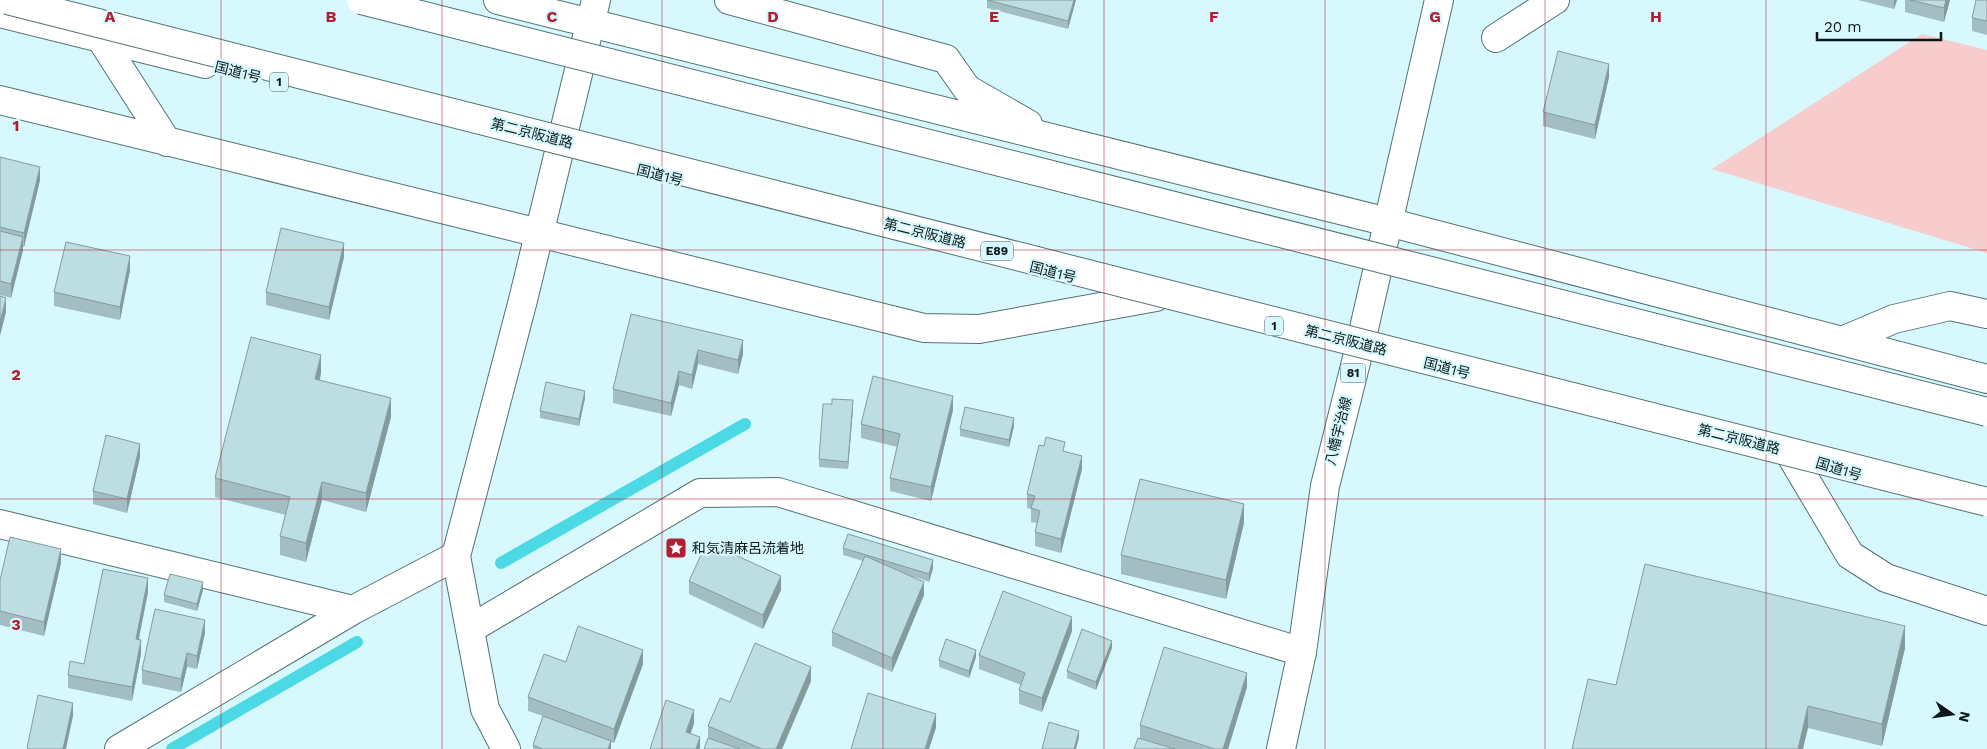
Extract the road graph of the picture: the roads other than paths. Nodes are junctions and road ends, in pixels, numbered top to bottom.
1 (7, 0) edge
2 (361, 0) edge
3 (498, 0) edge
4 (729, 0) edge
5 (1439, 0) edge
6 (1555, 0) edge
7 (593, 11) edge
8 (0, 13) edge
9 (1496, 38) dead end
10 (101, 39) junction
11 (0, 100) edge
12 (1056, 140) junction
13 (167, 142) junction
14 (558, 150) junction
15 (1388, 222) junction
16 (538, 234) junction
17 (1156, 297) junction
18 (1987, 314) edge
19 (1842, 341) junction
20 (1360, 346) junction
21 (1987, 379) edge
22 (1987, 412) edge
23 (1790, 454) junction
24 (1987, 502) edge
25 (1987, 514) edge
26 (0, 524) edge
27 (456, 556) junction
28 (353, 610) junction
29 (1987, 611) edge
30 (470, 630) junction
31 (1302, 652) junction
32 (119, 749) edge
33 (506, 749) edge
34 (1281, 749) edge

1 - 24 main road, 第二京阪道路 / E89, bridge
2 - 22 main road, bridge
3 - 7 main road
4 - 12 main road
5 - 15 main road, 八幡宇治線 / 81
6 - 9 main road
7 - 12 main road
7 - 14 main road
8 - 10 main road, 国道1号 / 1
10 - 13 main road
10 - 14 main road, 国道1号 / 1
11 - 13 main road
12 - 15 main road
13 - 16 main road
14 - 16 main road
14 - 17 main road, 国道1号 / 1
15 - 19 main road
15 - 20 main road, 八幡宇治線 / 81
16 - 17 main road
16 - 27 main road
17 - 20 main road, 国道1号 / 1
18 - 19 main road
19 - 21 main road
20 - 23 main road, 国道1号 / 1
20 - 31 main road, 八幡宇治線 / 81
23 - 25 main road, 国道1号 / 1
23 - 29 main road
26 - 28 main road
27 - 28 main road
27 - 30 main road
28 - 32 main road
30 - 31 main road
30 - 33 main road
31 - 34 main road, 八幡宇治線 / 81

